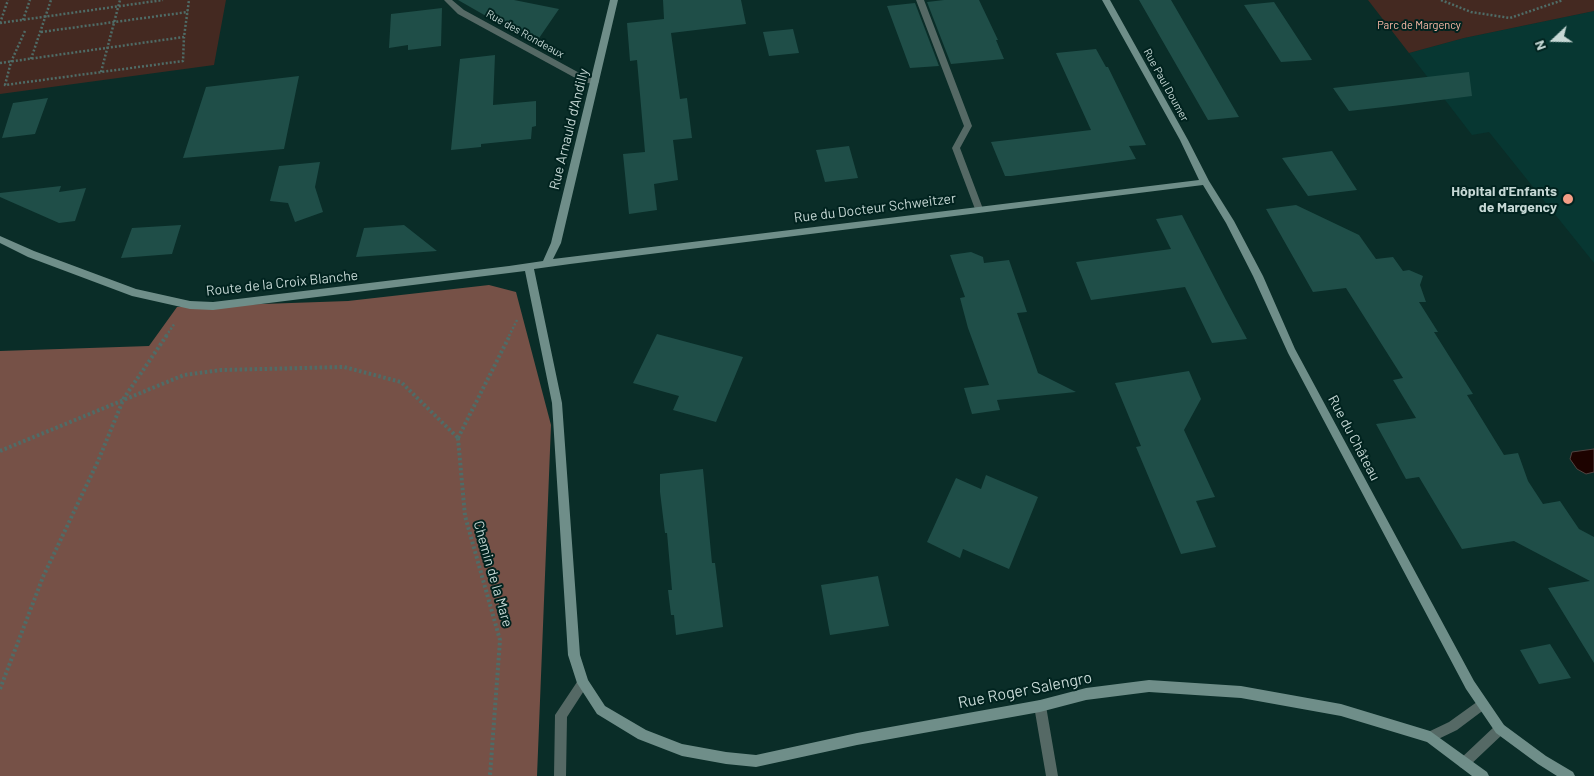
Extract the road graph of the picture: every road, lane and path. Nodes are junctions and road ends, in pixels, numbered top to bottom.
1 (8, 0) edge
2 (30, 0) edge
3 (51, 0) edge
4 (120, 0) edge
5 (163, 0) edge
6 (189, 0) edge
7 (448, 0) edge
8 (614, 0) edge
9 (920, 0) edge
10 (1106, 0) edge
11 (1441, 0) edge
12 (1563, 0) edge
13 (144, 1) edge
14 (119, 6) junction
15 (188, 12) junction
16 (46, 16) junction
17 (23, 20) junction
18 (114, 22) junction
19 (0, 23) edge
20 (25, 31) dead end
21 (40, 32) junction
22 (184, 37) junction
23 (107, 47) junction
24 (31, 59) junction
25 (11, 62) junction
26 (0, 63) edge
27 (101, 72) junction
28 (595, 82) junction
29 (1205, 182) junction
30 (979, 209) junction
31 (0, 239) edge
32 (547, 263) junction
33 (528, 266) junction
34 (533, 286) junction
35 (176, 322) dead end
36 (124, 398) junction
37 (458, 438) junction
38 (0, 451) edge
39 (582, 684) junction
40 (0, 689) edge
41 (1481, 705) junction
42 (1040, 706) junction
43 (1500, 729) junction
44 (1430, 737) junction
45 (1464, 763) junction
46 (490, 776) edge
47 (560, 776) edge
48 (1052, 776) edge
49 (1483, 776) edge
50 (1569, 776) edge

1 - 19 path
2 - 17 path
3 - 16 path
4 - 14 path
5 - 13 path
6 - 15 path
7 - 28 street, Rue des Rondeaux
8 - 28 main road, Rue Arnauld d'Andilly
9 - 30 street
10 - 29 main road, Rue Paul Doumer
11 - 12 path
13 - 14 path
14 - 16 path
14 - 18 path
15 - 18 path
15 - 22 path
16 - 17 path
16 - 21 path
17 - 19 path
18 - 21 path
18 - 23 path
20 - 25 path
21 - 24 path
22 - 23 path
22 - 27 path
23 - 24 path
23 - 27 path
24 - 25 path
25 - 26 path
25 - 27 path
28 - 32 main road, Rue Arnauld d'Andilly
29 - 30 main road, Rue du Docteur Schweitzer
29 - 41 main road, Rue du Château
30 - 32 main road, Rue du Docteur Schweitzer
31 - 33 main road, Route de la Croix Blanche
32 - 33 main road, Route de la Croix Blanche
33 - 34 main road
34 - 37 path
34 - 39 main road
35 - 36 path
36 - 37 path
36 - 38 path
36 - 40 path
37 - 46 path, Chemin de la Mare
39 - 42 main road, Rue Roger Salengro
39 - 47 street
41 - 43 main road
41 - 44 street
42 - 44 main road, Rue Roger Salengro
42 - 48 street
43 - 45 street
43 - 50 main road
44 - 45 main road, Rue Roger Salengro
45 - 49 main road, Rue Roger Salengro

